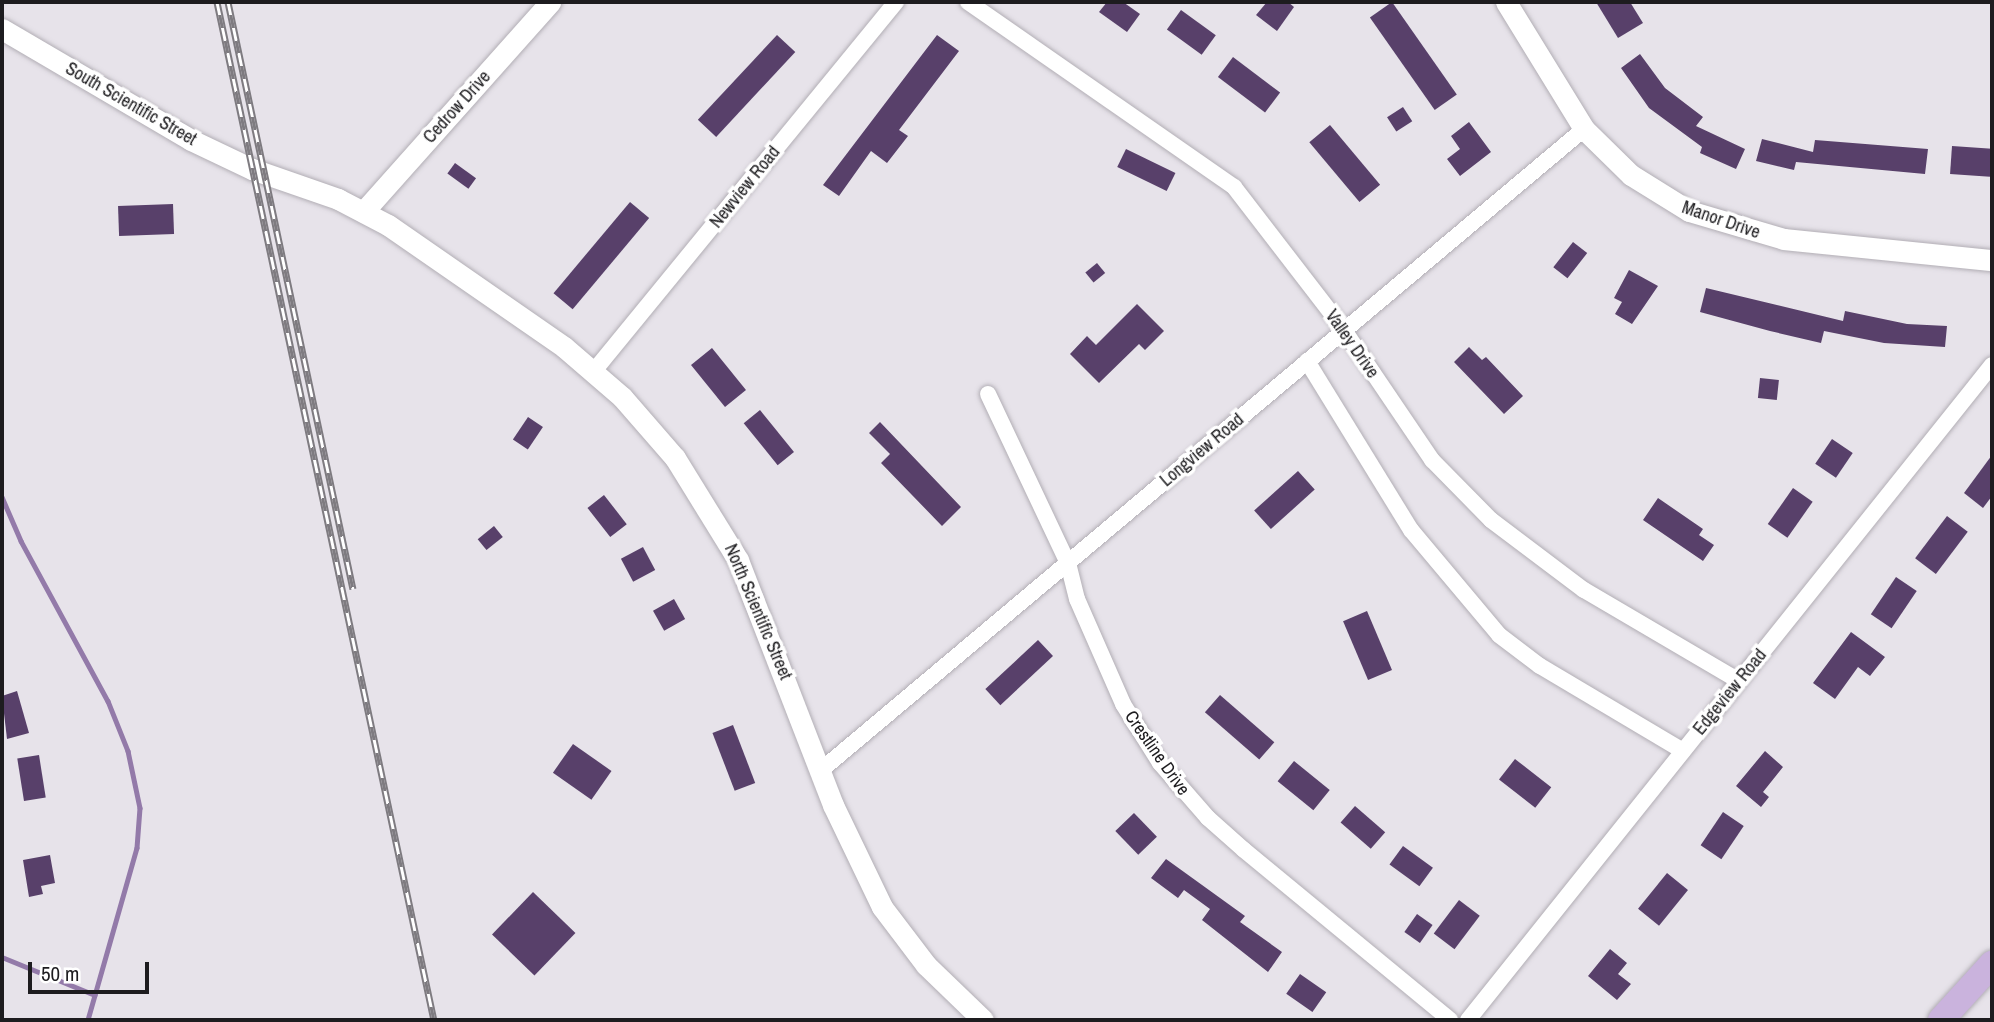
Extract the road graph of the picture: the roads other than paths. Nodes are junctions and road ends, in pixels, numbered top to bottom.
1 (550, 2) edge
2 (896, 2) edge
3 (968, 2) edge
4 (1506, 2) edge
5 (2, 29) edge
6 (1584, 130) junction
7 (264, 172) joint
8 (364, 211) junction
9 (1992, 260) edge
10 (1344, 330) junction
11 (1307, 361) junction
12 (1992, 365) edge
13 (594, 371) junction
14 (988, 394) dead end
15 (1068, 562) junction
16 (1739, 681) junction
17 (1684, 751) junction
18 (820, 771) junction
19 (1992, 964) edge
20 (983, 1020) edge
21 (1450, 1020) edge
22 (1468, 1020) edge
23 (1941, 1020) edge

1 - 8 street, Cedrow Drive
2 - 13 street, Newview Road
3 - 10 street, Valley Drive
4 - 6 street, Manor Drive
5 - 7 street, South Scientific Street
6 - 9 street, Manor Drive
6 - 10 street, Longview Road
7 - 8 street, North Scientific Street
8 - 13 street, North Scientific Street
10 - 11 street, Longview Road
10 - 16 street, Valley Drive
11 - 15 street, Longview Road
11 - 17 street
12 - 16 street, Edgeview Road
13 - 18 street, North Scientific Street
14 - 15 street, Crestline Drive
15 - 18 street, Longview Road
15 - 21 street, Crestline Drive
16 - 17 street, Edgeview Road
17 - 22 street, Edgeview Road
18 - 20 street, North Scientific Street
19 - 23 main road

